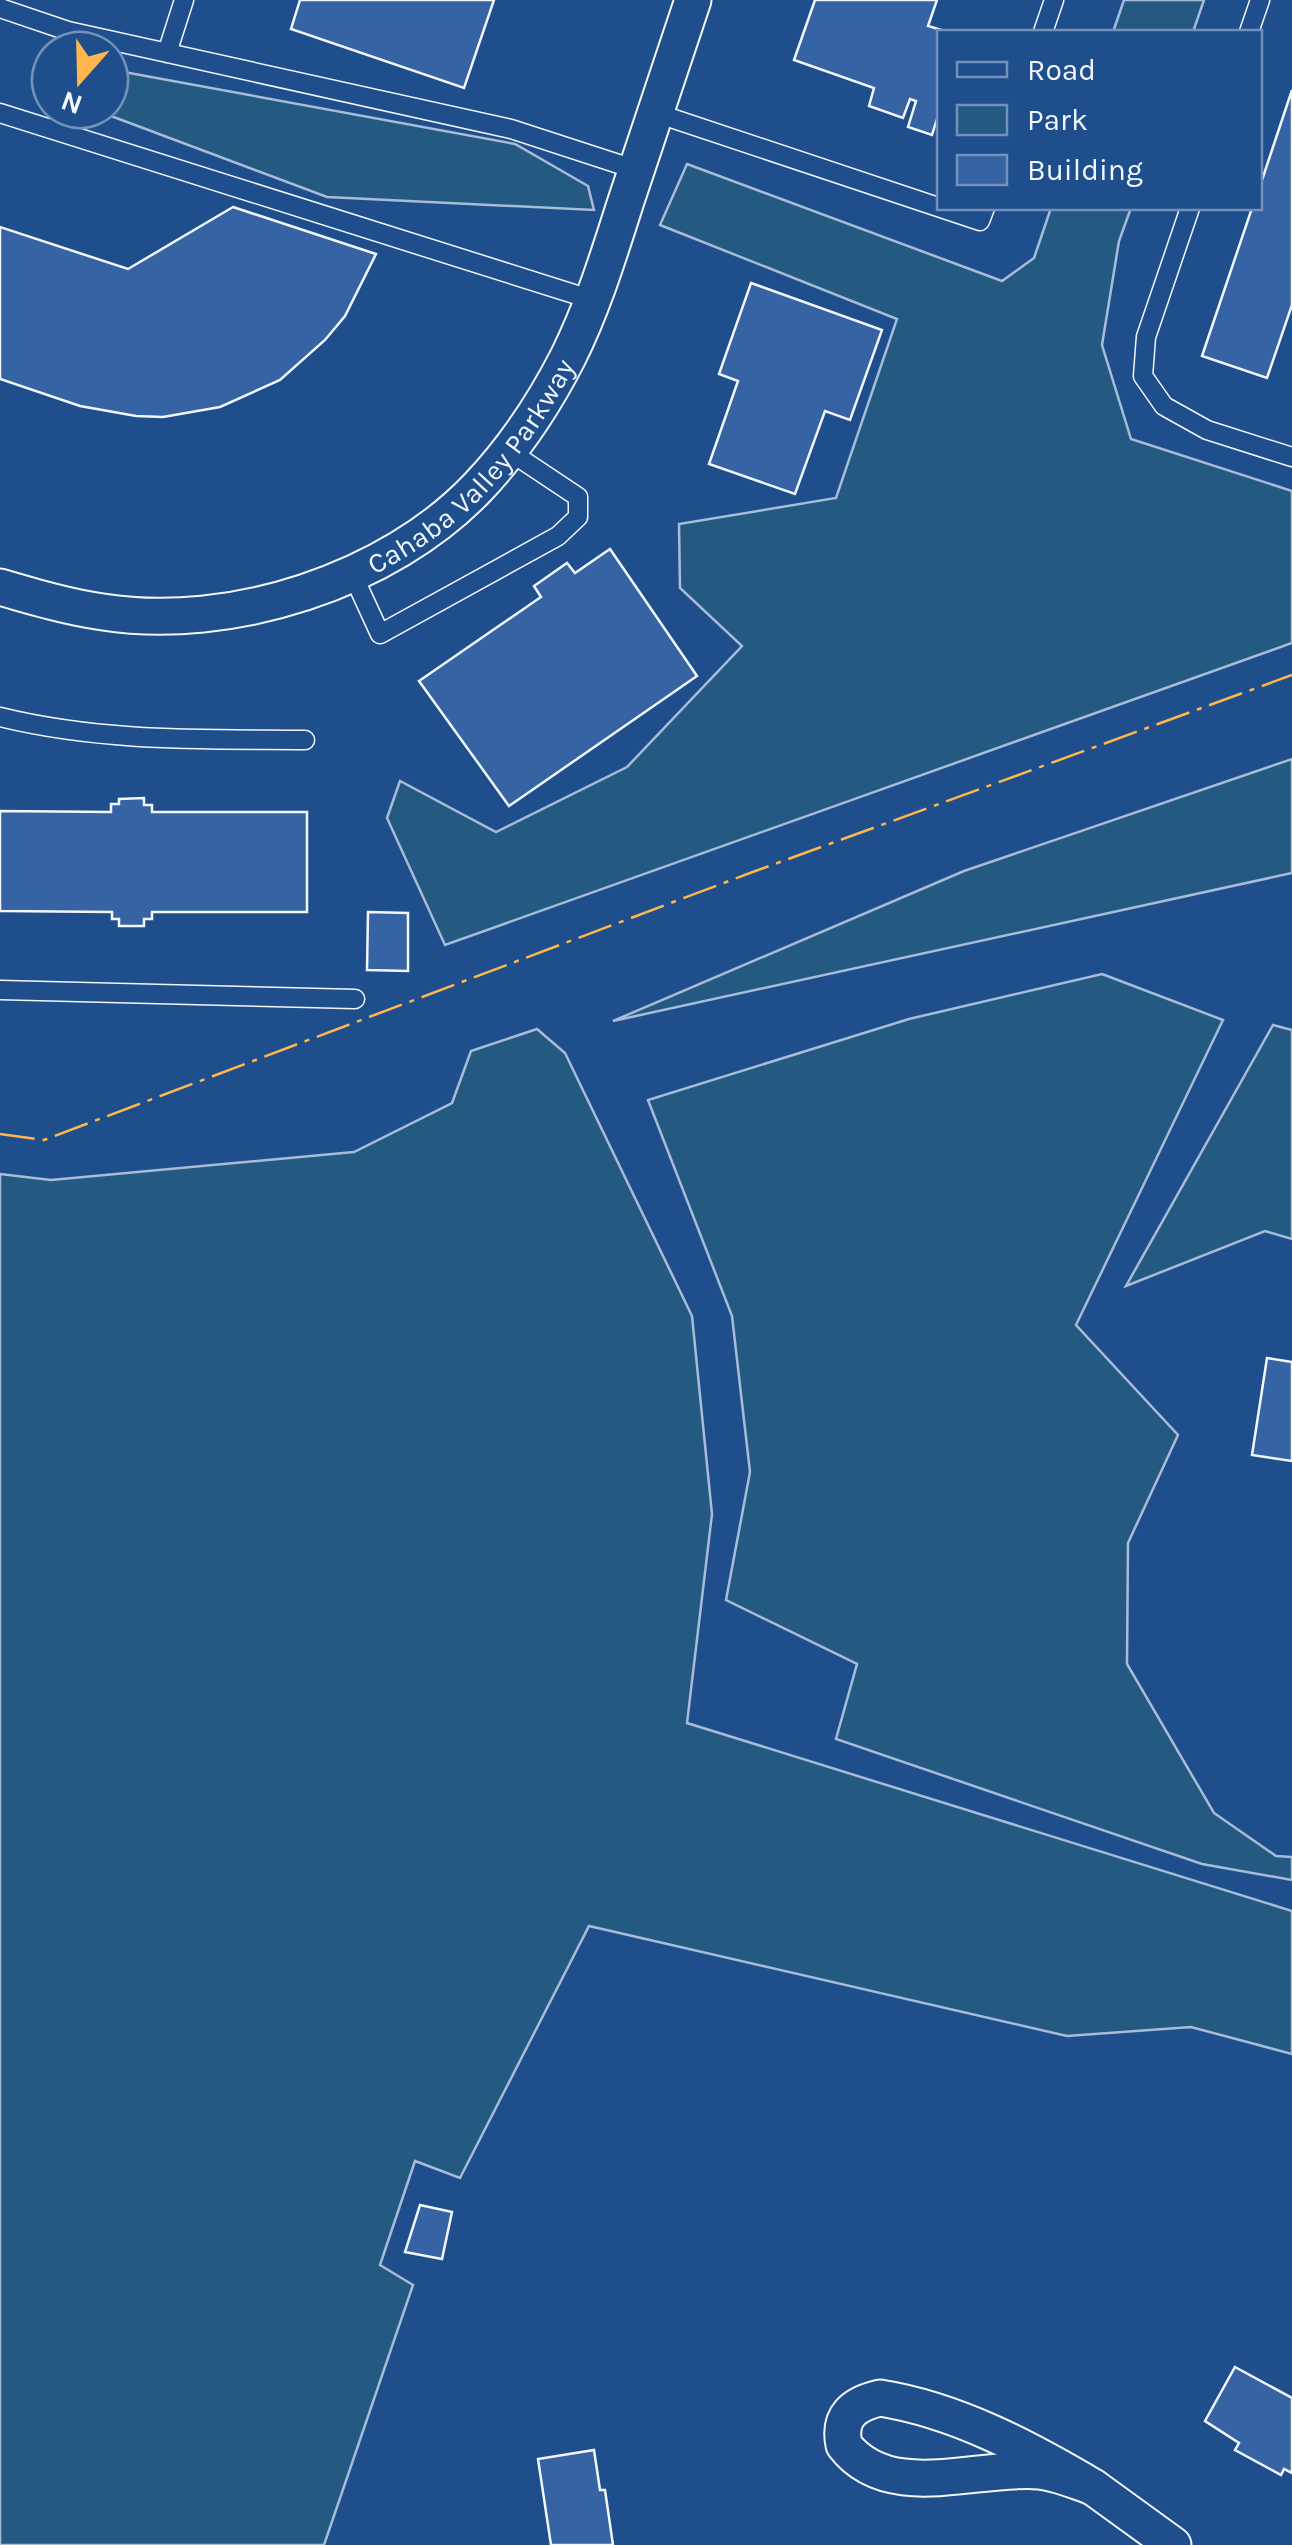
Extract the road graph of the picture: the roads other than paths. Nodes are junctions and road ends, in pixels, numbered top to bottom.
1 (184, 0) edge
2 (693, 0) edge
3 (1054, 0) edge
4 (1260, 0) edge
5 (0, 8) edge
6 (1044, 30) edge
7 (1250, 30) edge
8 (167, 52) junction
9 (0, 113) edge
10 (656, 113) junction
11 (637, 170) junction
12 (937, 207) edge
13 (947, 210) edge
14 (983, 210) edge
15 (1189, 210) edge
16 (593, 300) junction
17 (510, 450) junction
18 (1292, 457) edge
19 (352, 574) junction
20 (0, 586) edge
21 (0, 718) edge
22 (306, 740) dead end
23 (0, 990) edge
24 (355, 1000) dead end
25 (1093, 2487) junction
26 (1173, 2545) edge

1 - 8 lane
2 - 10 street, Cahaba Valley Parkway
3 - 6 lane
4 - 7 lane
5 - 8 lane
8 - 11 lane
9 - 16 lane
10 - 11 street, Cahaba Valley Parkway
10 - 12 lane
11 - 16 street, Cahaba Valley Parkway
13 - 14 lane
15 - 18 lane
16 - 17 street, Cahaba Valley Parkway
17 - 19 street, Cahaba Valley Parkway
17 - 19 lane
19 - 20 street, Cahaba Valley Parkway
21 - 22 lane
23 - 24 lane
25 - 25 street
25 - 26 street

